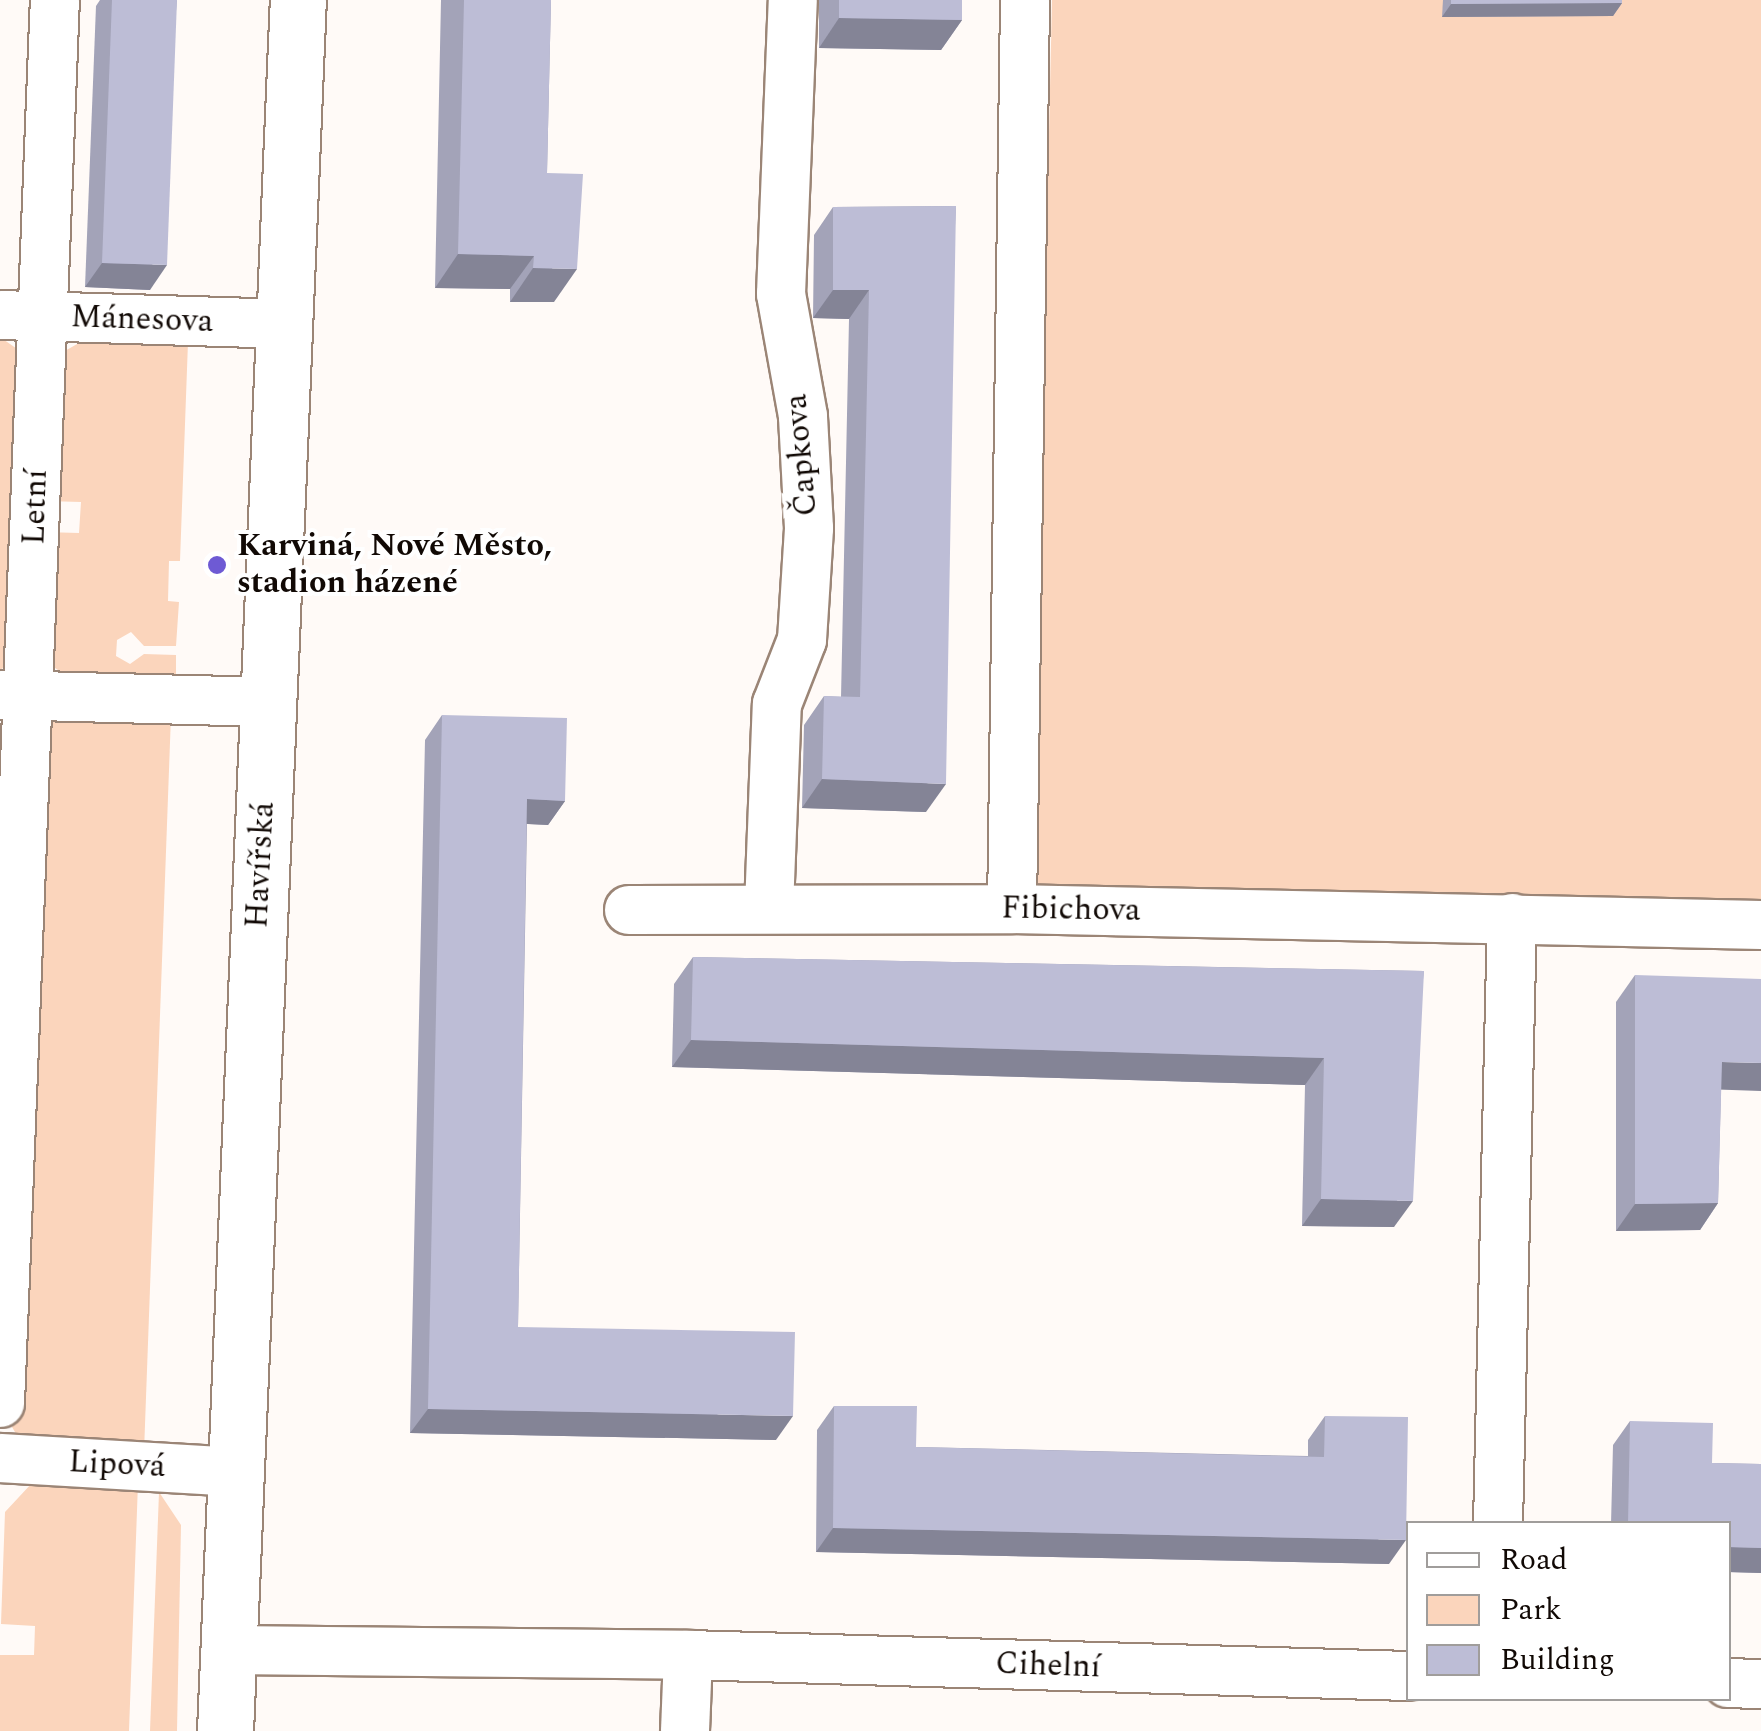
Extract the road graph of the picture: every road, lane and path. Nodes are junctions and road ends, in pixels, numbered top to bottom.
1 (56, 0) edge
2 (298, 0) edge
3 (793, 0) edge
4 (1025, 0) edge
5 (22, 316) edge
6 (284, 324) junction
7 (14, 696) edge
8 (268, 702) junction
9 (770, 908) junction
10 (1012, 908) junction
11 (629, 910) dead end
12 (1512, 918) junction
13 (1761, 924) edge
14 (8, 1012) edge
15 (1, 1328) edge
16 (0, 1403) edge
17 (0, 1458) edge
18 (234, 1472) junction
19 (1498, 1521) edge
20 (229, 1650) junction
21 (688, 1655) junction
22 (1406, 1676) edge
23 (1731, 1684) edge
24 (1761, 1684) edge
25 (225, 1731) edge
26 (685, 1731) edge

1 - 5 street, Letní
2 - 6 street, Havířská
3 - 9 street, Čapkova
4 - 10 street
5 - 6 street, Mánesova
5 - 7 street, Letní
6 - 8 street, Havířská
7 - 8 street
7 - 14 street, Letní
8 - 18 street, Havířská
9 - 10 street, Fibichova
9 - 11 street, Fibichova
10 - 12 street, Fibichova
12 - 13 street, Fibichova
12 - 19 street
14 - 15 street, Letní
15 - 16 street, Letní
17 - 18 street, Lipová
18 - 20 street, Havířská
20 - 21 street, Cihelní
20 - 25 street, Havířská
21 - 22 street, Cihelní
21 - 26 street
23 - 24 street

